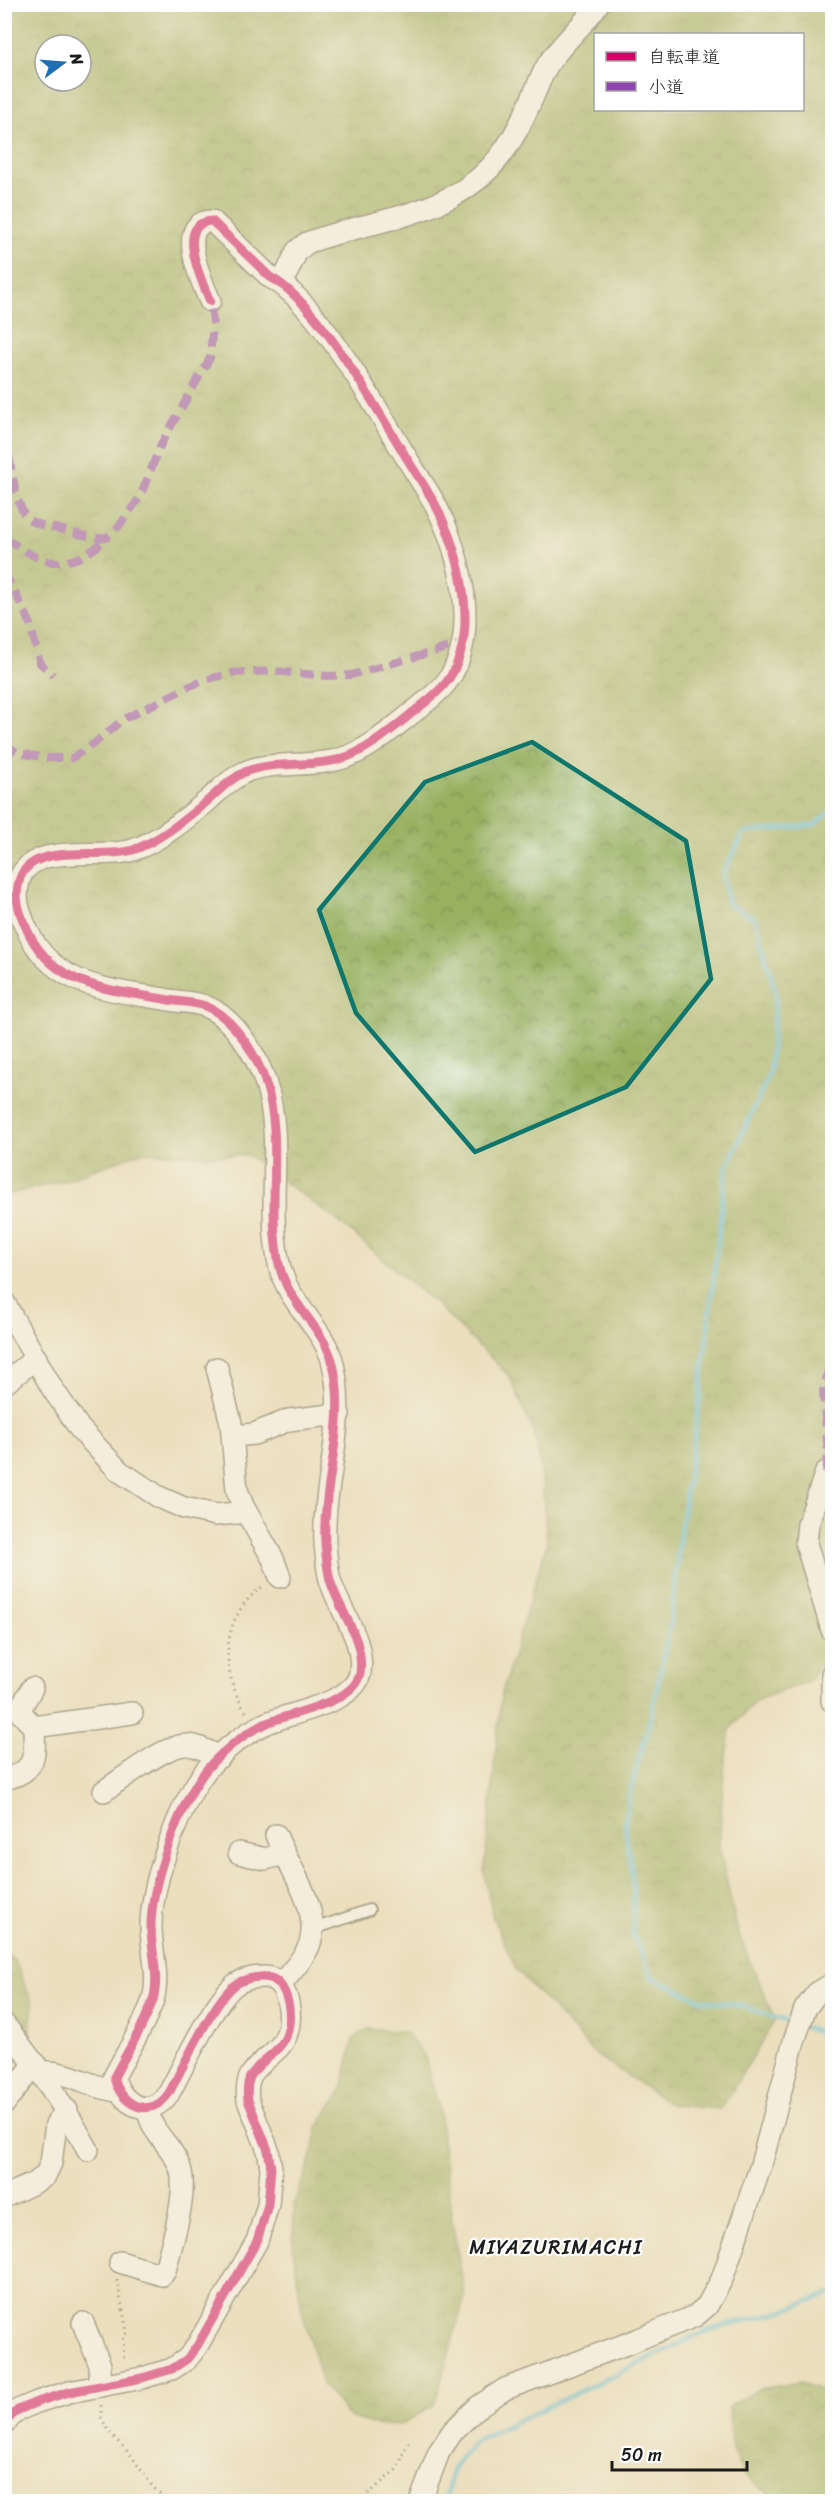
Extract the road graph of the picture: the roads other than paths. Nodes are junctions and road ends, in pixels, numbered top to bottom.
1 (598, 4) edge
2 (282, 283) junction
3 (210, 301) dead end
4 (4, 1302) edge
5 (36, 1358) junction
6 (217, 1368) dead end
7 (4, 1384) edge
8 (339, 1414) junction
9 (233, 1436) junction
10 (826, 1472) dead end
11 (246, 1512) junction
12 (280, 1577) road end
13 (832, 1630) edge
14 (832, 1674) edge
15 (32, 1688) dead end
16 (832, 1701) edge
17 (12, 1708) edge
18 (132, 1713) dead end
19 (34, 1727) junction
20 (220, 1757) junction
21 (4, 1779) edge
22 (104, 1791) dead end
23 (239, 1853) dead end
24 (369, 1910) dead end
25 (311, 1930) junction
26 (832, 1983) edge
27 (281, 1984) junction
28 (4, 2024) edge
29 (38, 2068) junction
30 (118, 2091) junction
31 (4, 2104) edge
32 (147, 2107) junction
33 (67, 2110) junction
34 (88, 2150) dead end
35 (4, 2197) edge
36 (120, 2262) road end
37 (83, 2323) dead end
38 (100, 2380) junction
39 (4, 2423) edge
40 (420, 2502) edge

1 - 2 street
2 - 3 street
2 - 8 street
4 - 5 street
5 - 7 street
5 - 11 street
6 - 9 street
8 - 9 street
8 - 20 street
9 - 11 street
10 - 13 street
11 - 12 street
14 - 16 street
15 - 17 street
17 - 19 street
18 - 19 street
19 - 21 street
20 - 22 street
20 - 30 street
23 - 25 street
24 - 25 lane
25 - 27 street
26 - 40 street
27 - 32 street
27 - 38 street
28 - 29 street
29 - 30 street
29 - 31 street
29 - 33 street
30 - 32 street
32 - 36 street
33 - 34 street
33 - 35 street
37 - 38 street
38 - 39 street

